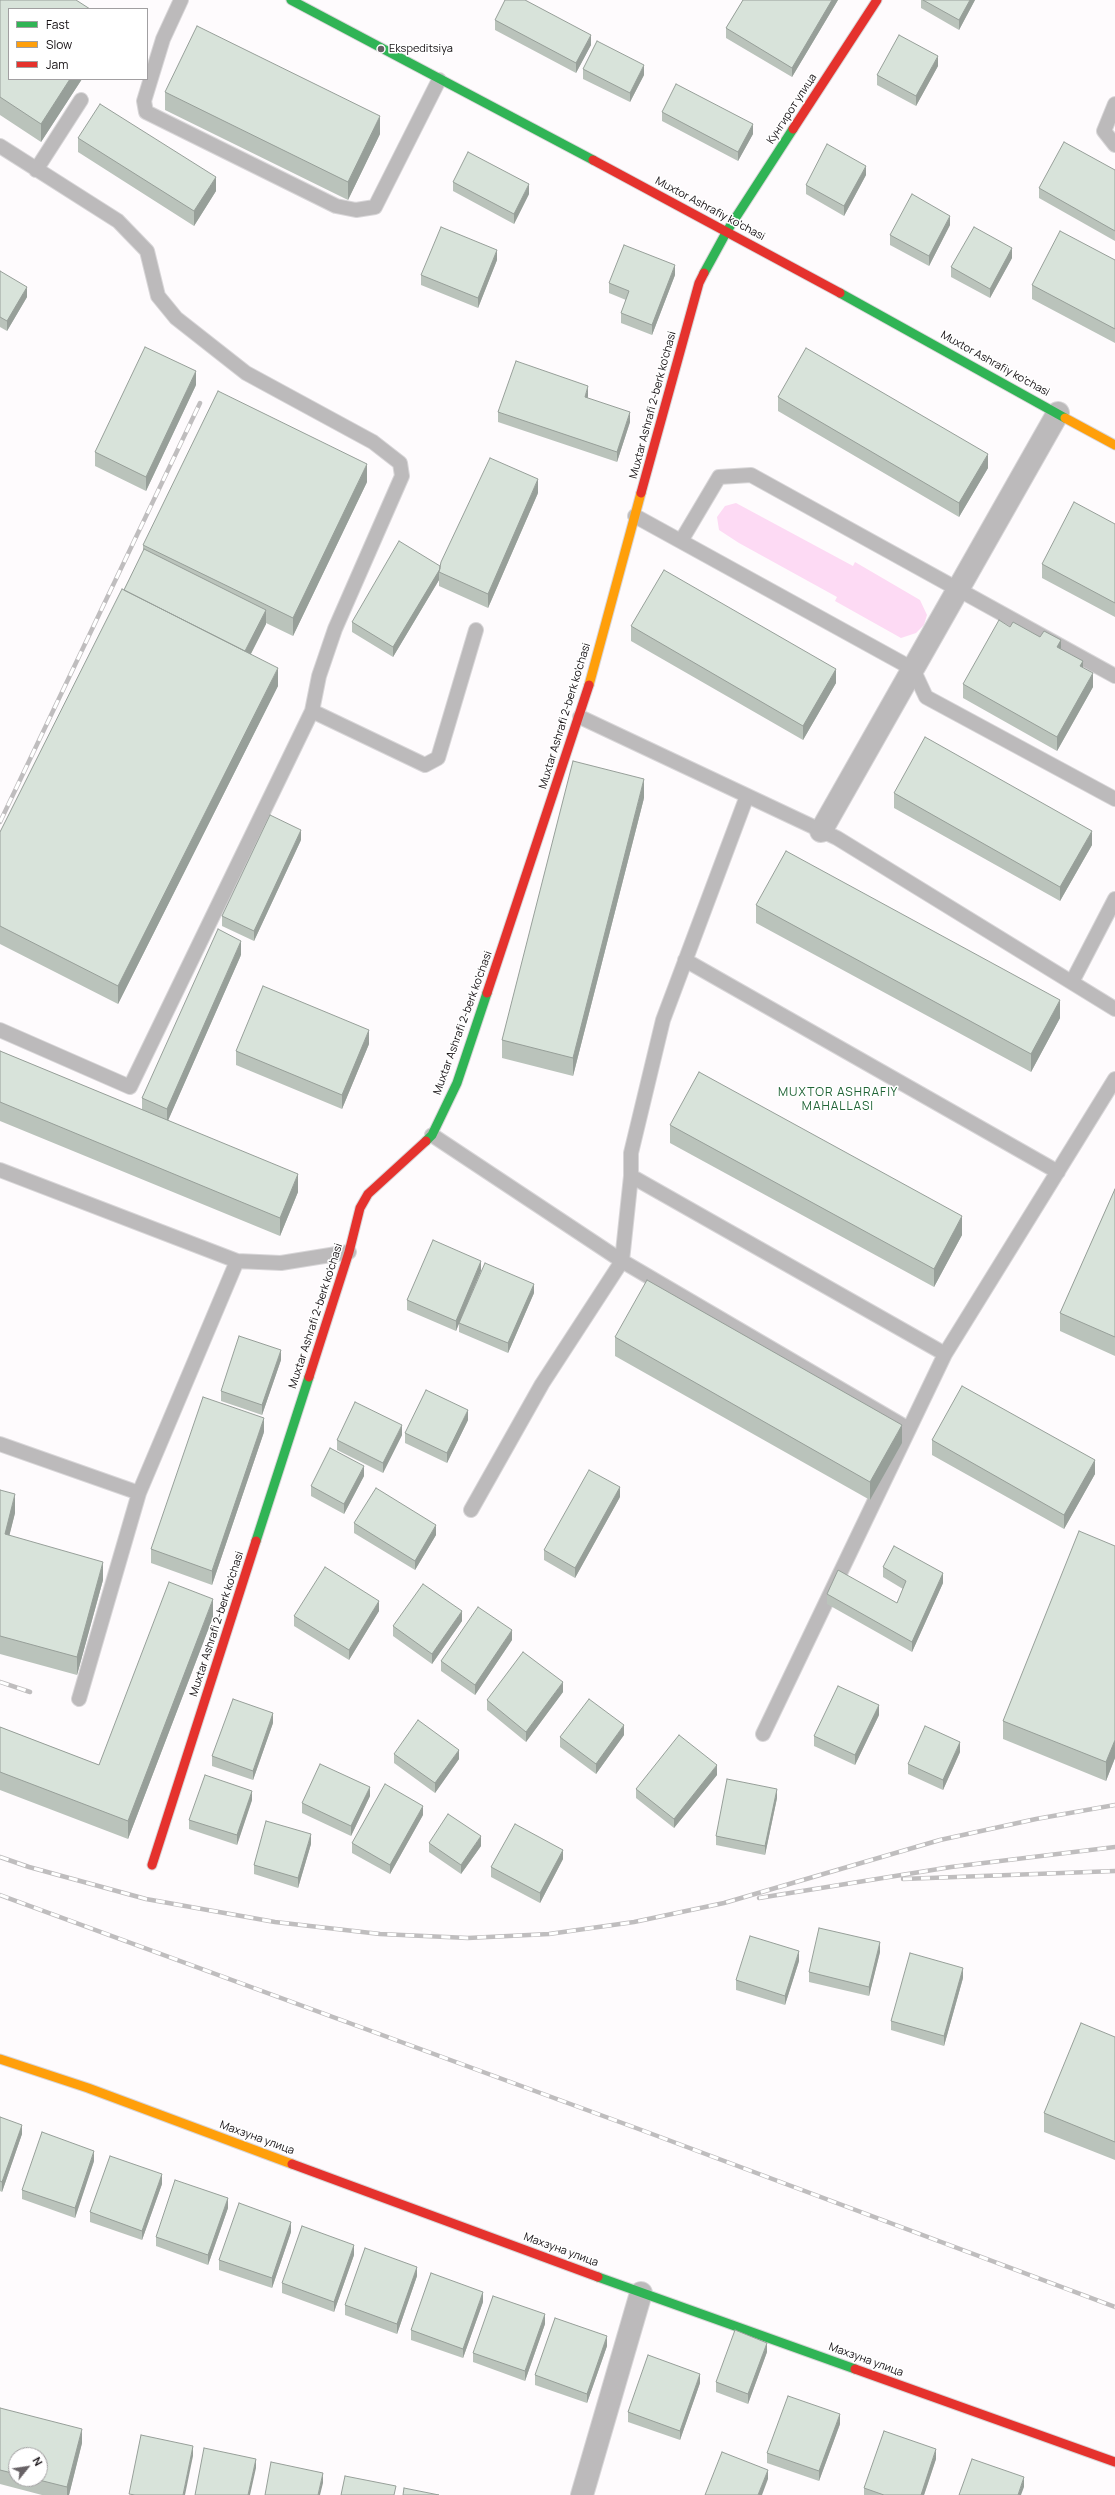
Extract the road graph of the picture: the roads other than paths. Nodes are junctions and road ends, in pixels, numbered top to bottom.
1 (181, 0) edge
2 (291, 0) edge
3 (877, 0) edge
4 (439, 80) junction
5 (81, 100) dead end
6 (1115, 104) edge
7 (1115, 145) edge
8 (0, 146) edge
9 (36, 170) junction
10 (727, 231) junction
11 (1058, 413) junction
12 (1115, 445) edge
13 (635, 516) junction
14 (681, 541) junction
15 (958, 590) junction
16 (476, 630) dead end
17 (913, 669) junction
18 (1115, 676) edge
19 (312, 711) junction
20 (580, 717) junction
21 (747, 796) junction
22 (1115, 799) edge
23 (821, 831) junction
24 (1115, 899) edge
25 (685, 960) junction
26 (1072, 982) junction
27 (1115, 1009) edge
28 (0, 1030) edge
29 (1115, 1079) edge
30 (432, 1135) junction
31 (0, 1170) edge
32 (1058, 1172) junction
33 (631, 1176) junction
34 (349, 1252) junction
35 (237, 1261) junction
36 (622, 1261) junction
37 (945, 1354) junction
38 (909, 1429) junction
39 (0, 1444) edge
40 (139, 1493) junction
41 (471, 1510) dead end
42 (79, 1699) dead end
43 (763, 1734) dead end
44 (152, 1865) dead end
45 (0, 2059) edge
46 (641, 2292) junction
47 (1115, 2462) edge
48 (582, 2495) edge

1 - 4 lane
2 - 4 street, Muxtor Ashrafiy ko'chasi
3 - 10 street, Кунгирот улица
4 - 10 street, Muxtor Ashrafiy ko'chasi
5 - 9 lane
6 - 7 lane
8 - 9 lane
9 - 19 lane
10 - 11 street, Muxtor Ashrafiy ko'chasi
10 - 13 street, Muxtar Ashrafi 2-berk ko'chasi
11 - 12 street, Muxtor Ashrafiy ko'chasi
11 - 15 street
13 - 14 lane
13 - 20 street, Muxtar Ashrafi 2-berk ko'chasi
14 - 15 lane
14 - 17 lane
15 - 17 street
15 - 18 lane
16 - 19 lane
17 - 22 lane
17 - 23 street
19 - 28 lane
20 - 21 lane
20 - 30 street, Muxtar Ashrafi 2-berk ko'chasi
21 - 23 lane
21 - 25 lane
23 - 26 lane
24 - 26 lane
25 - 32 lane
25 - 33 lane
26 - 27 lane
29 - 32 lane
30 - 34 street, Muxtar Ashrafi 2-berk ko'chasi
30 - 36 lane
31 - 35 lane
32 - 37 lane
33 - 36 lane
33 - 37 lane
34 - 35 lane
34 - 44 street, Muxtar Ashrafi 2-berk ko'chasi
35 - 40 lane
36 - 38 lane
36 - 41 lane
37 - 38 lane
38 - 43 lane
39 - 40 lane
40 - 42 lane
45 - 46 street, Махзуна улица
46 - 47 street, Махзуна улица
46 - 48 street

